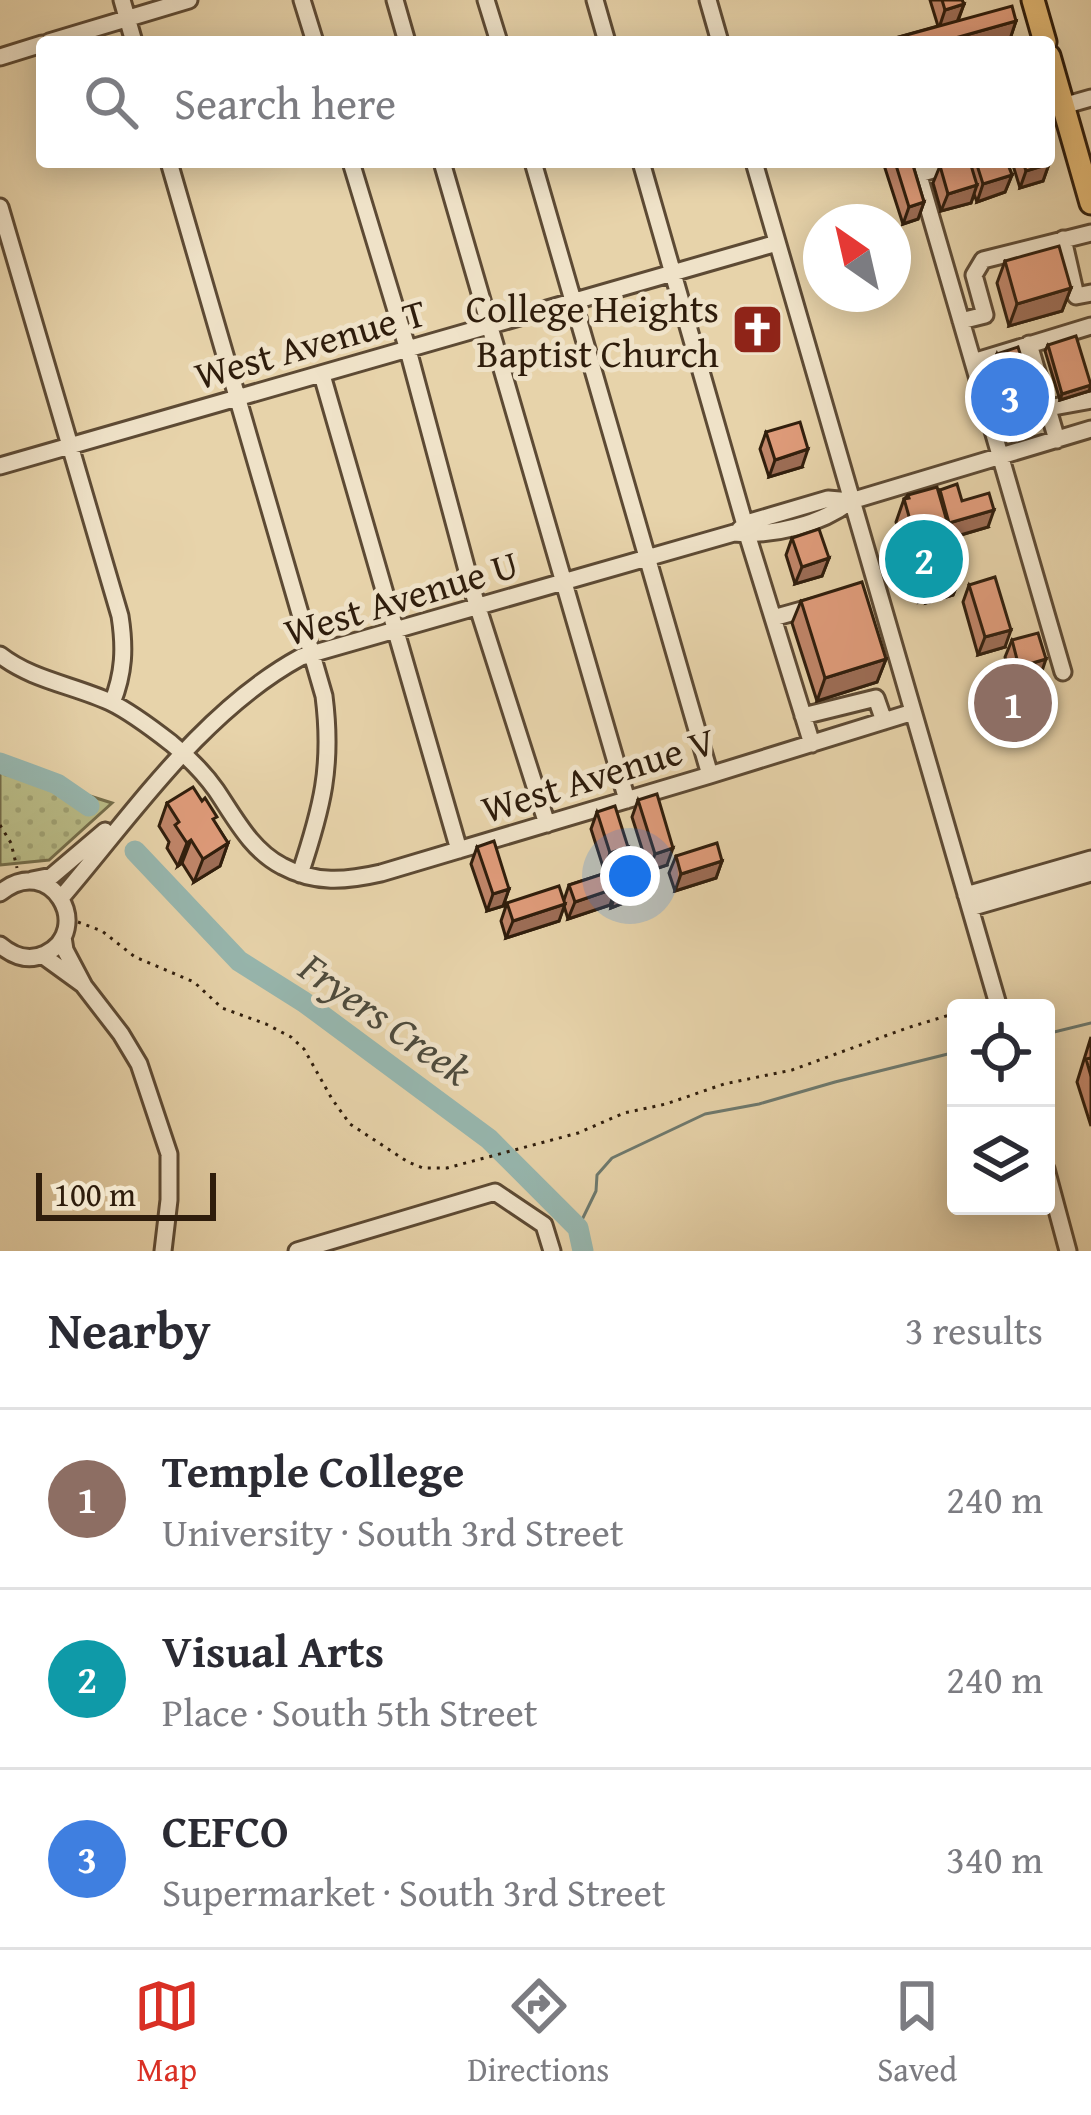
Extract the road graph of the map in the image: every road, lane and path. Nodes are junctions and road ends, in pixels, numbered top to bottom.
1 (122, 0) edge
2 (189, 0) edge
3 (302, 0) edge
4 (395, 0) edge
5 (486, 0) edge
6 (595, 0) edge
7 (708, 0) edge
8 (1033, 0) edge
9 (127, 19) junction
10 (69, 36) edge
11 (132, 36) edge
12 (313, 36) edge
13 (405, 36) edge
14 (497, 36) edge
15 (605, 36) edge
16 (718, 36) edge
17 (1043, 36) edge
18 (36, 46) edge
19 (0, 57) edge
20 (1055, 78) edge
21 (1091, 98) edge
22 (1063, 106) junction
23 (1059, 132) edge
24 (171, 168) edge
25 (353, 168) edge
26 (444, 168) edge
27 (535, 168) edge
28 (643, 168) edge
29 (756, 168) edge
30 (917, 168) edge
31 (1091, 203) edge
32 (0, 207) edge
33 (1091, 233) edge
34 (1063, 239) junction
35 (777, 242) junction
36 (673, 272) junction
37 (1091, 293) edge
38 (572, 301) junction
39 (961, 321) junction
40 (1091, 326) edge
41 (488, 327) junction
42 (1029, 344) junction
43 (408, 350) junction
44 (973, 362) junction
45 (322, 375) junction
46 (237, 399) junction
47 (1091, 404) edge
48 (1048, 408) junction
49 (1087, 431) edge
50 (1057, 440) junction
51 (69, 446) junction
52 (1000, 457) junction
53 (0, 466) edge
54 (851, 502) junction
55 (742, 531) junction
56 (647, 558) junction
57 (564, 582) junction
58 (876, 588) junction
59 (856, 594) edge
60 (835, 600) edge
61 (477, 606) junction
62 (773, 618) junction
63 (395, 629) junction
64 (312, 654) junction
65 (0, 655) edge
66 (1063, 672) dead end
67 (112, 703) junction
68 (913, 712) junction
69 (803, 716) junction
70 (884, 721) junction
71 (812, 743) junction
72 (184, 754) junction
73 (710, 776) junction
74 (215, 789) junction
75 (627, 800) junction
76 (135, 806) junction
77 (206, 807) edge
78 (547, 824) junction
79 (0, 825) edge
80 (459, 850) junction
81 (1091, 859) edge
82 (1091, 873) edge
83 (300, 874) junction
84 (25, 875) junction
85 (0, 893) edge
86 (61, 898) junction
87 (968, 901) junction
88 (76, 922) dead end
89 (63, 937) junction
90 (0, 945) edge
91 (33, 956) junction
92 (0, 962) edge
93 (84, 986) junction
94 (996, 999) edge
95 (947, 1016) edge
96 (1055, 1203) edge
97 (163, 1251) edge
98 (297, 1251) edge
99 (552, 1251) edge
100 (1068, 1251) edge

1 - 9 street
2 - 9 street
3 - 12 street
4 - 13 street
5 - 14 street
6 - 15 street
7 - 16 street
8 - 17 main road
9 - 10 street
9 - 11 street
18 - 19 street
20 - 22 main road
21 - 22 street
22 - 23 main road
23 - 31 main road
24 - 46 street
25 - 43 street
26 - 41 street
27 - 38 street
28 - 36 street
29 - 35 street
30 - 39 street
32 - 51 street
33 - 34 street
34 - 37 street
34 - 39 street
35 - 36 street, West Avenue T
35 - 54 street
36 - 38 street, West Avenue T
36 - 55 street
38 - 41 street, West Avenue T
38 - 56 street
39 - 44 street
40 - 42 street
41 - 43 street, West Avenue T
41 - 57 street
42 - 44 street
42 - 48 street
43 - 45 street, West Avenue T
43 - 61 street
44 - 52 street
45 - 46 street, West Avenue T
45 - 63 street
46 - 51 street, West Avenue T
46 - 64 street
47 - 48 street
47 - 49 street
48 - 50 street
49 - 50 street, West Avenue U
50 - 52 street, West Avenue U
51 - 53 street, West Avenue T
51 - 67 street
52 - 54 street, West Avenue U
52 - 66 street
54 - 55 street, West Avenue U
54 - 58 street
55 - 56 street, West Avenue U
55 - 62 street
56 - 57 street, West Avenue U
56 - 73 street
57 - 61 street, West Avenue U
57 - 75 street
58 - 59 street
58 - 68 street
60 - 62 street
61 - 63 street, West Avenue U
61 - 78 street
62 - 69 street
63 - 64 street, West Avenue U
63 - 80 street
64 - 72 street, West Avenue U
64 - 83 street
65 - 67 street
67 - 72 street
68 - 70 street, West Avenue V
68 - 87 street
69 - 70 street
69 - 71 street
70 - 71 street, West Avenue V
71 - 73 street, West Avenue V
72 - 74 street
72 - 76 street, West Avenue U
73 - 75 street, West Avenue V
74 - 77 street
74 - 83 street
75 - 78 street, West Avenue V
76 - 84 street, West Avenue U
76 - 86 street, West Avenue U
78 - 80 street, West Avenue V
79 - 84 path
80 - 83 street, West Avenue V
81 - 87 street
82 - 87 street
84 - 85 street, West Avenue U
84 - 86 street
86 - 89 street
87 - 94 street
88 - 95 path
89 - 91 street
89 - 93 street
90 - 91 street
91 - 92 street
91 - 93 street
93 - 97 street
96 - 100 street
98 - 99 street

